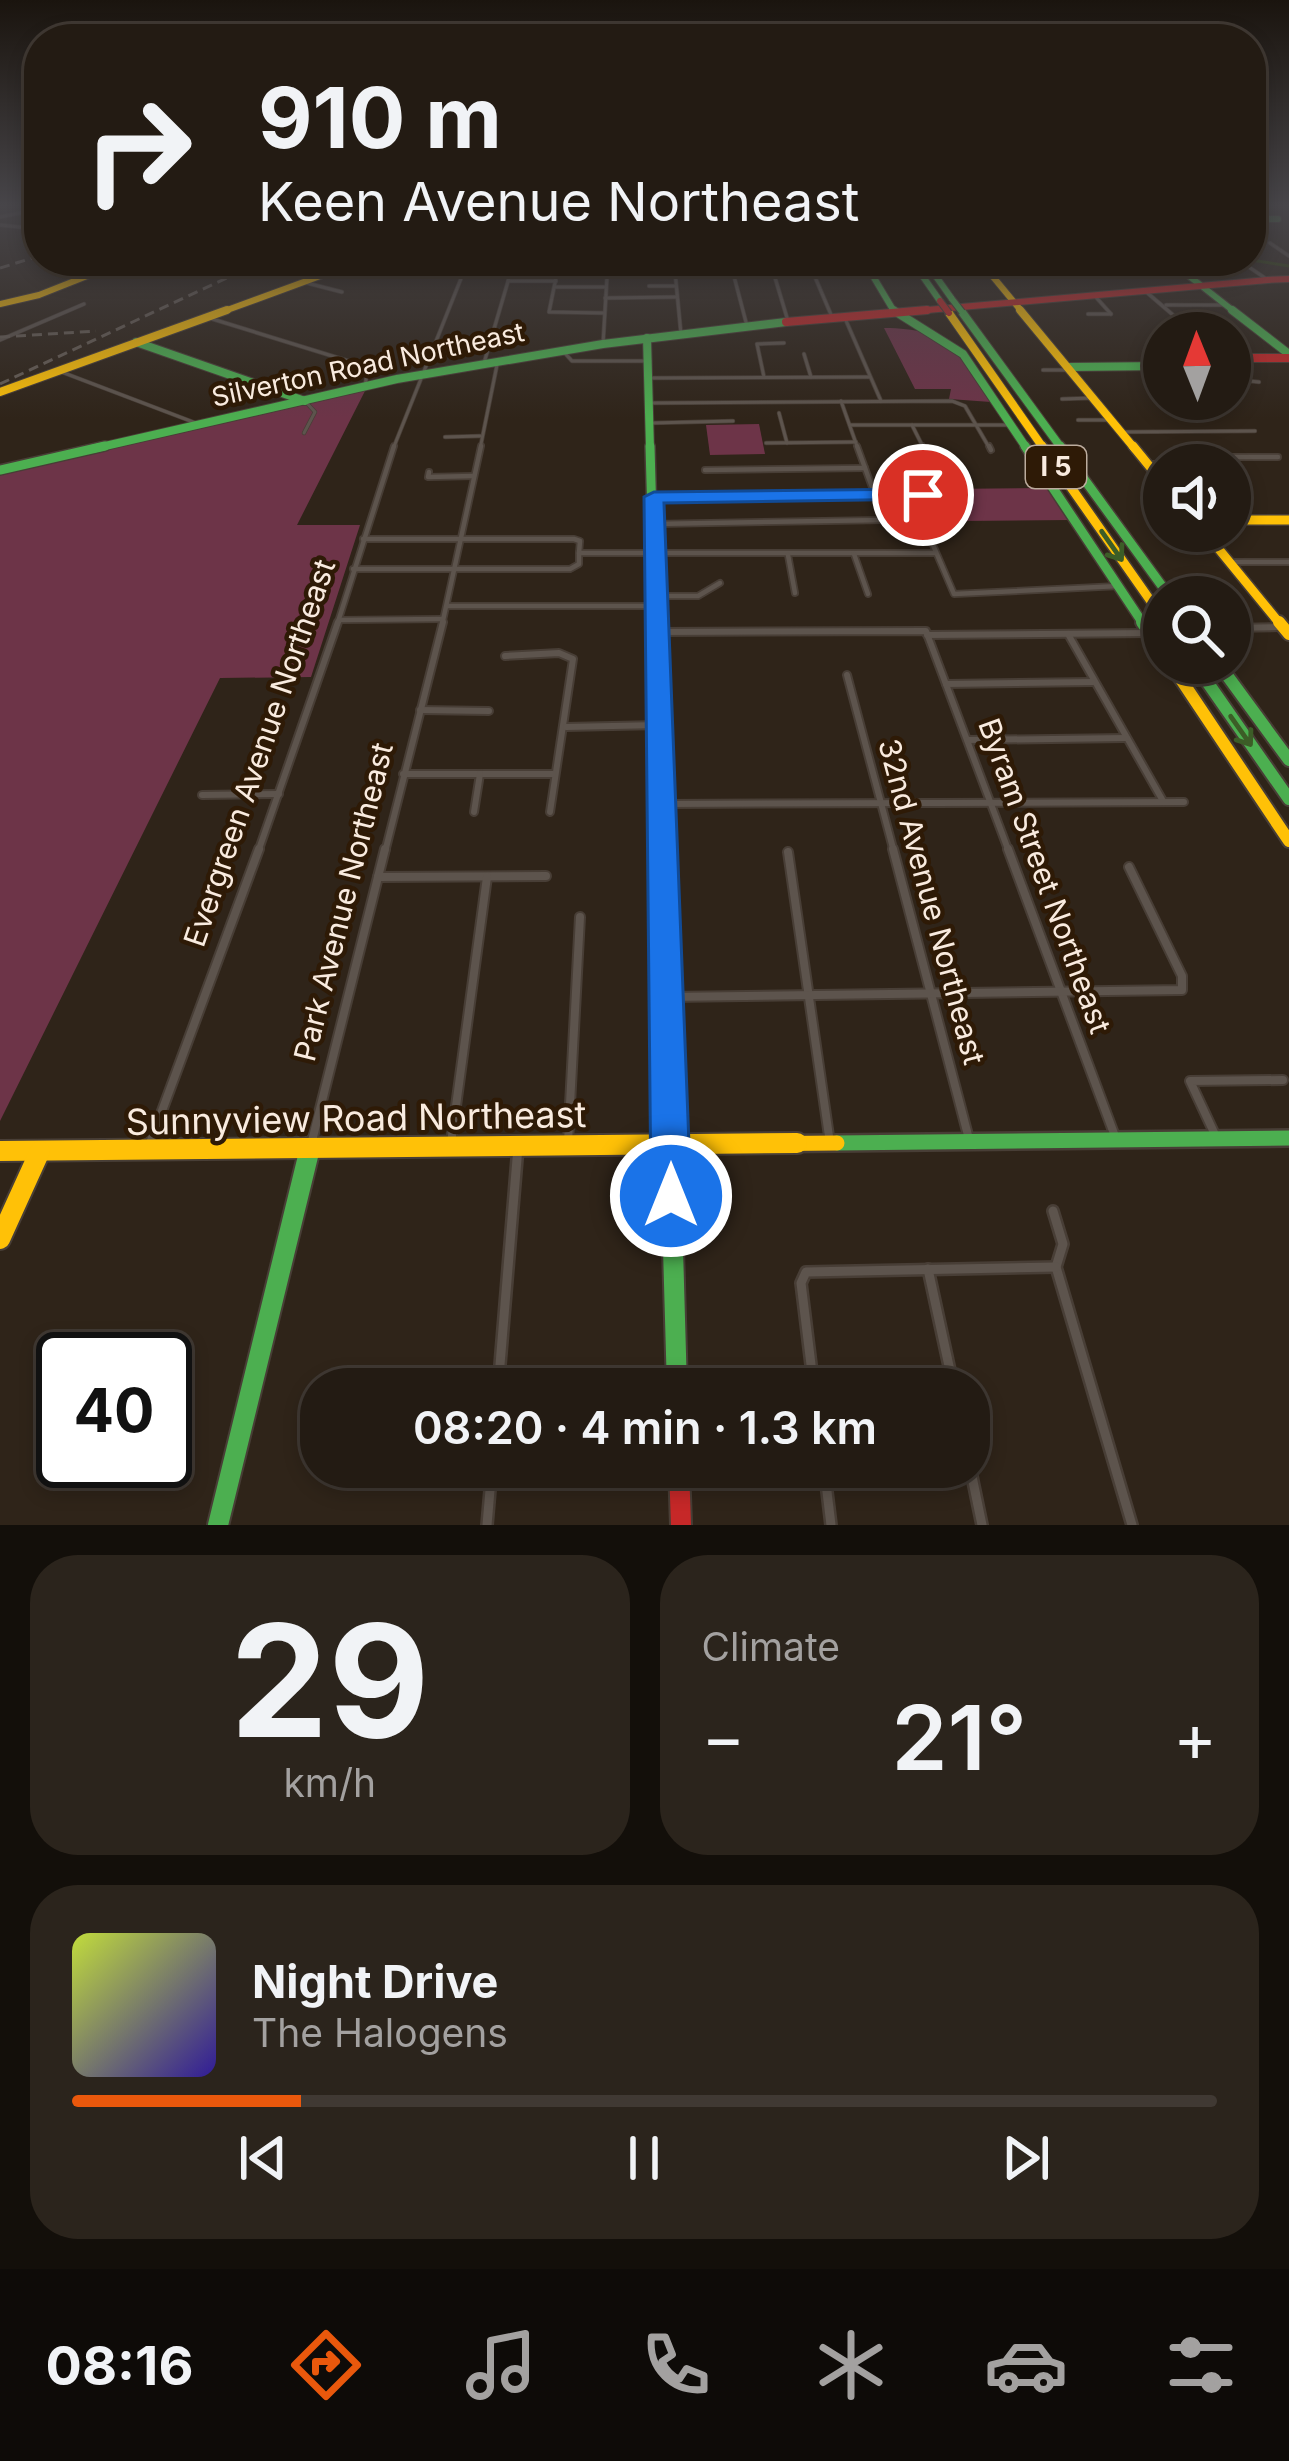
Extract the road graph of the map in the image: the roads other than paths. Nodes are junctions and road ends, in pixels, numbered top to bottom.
1 (83, 277) edge
2 (316, 277) edge
3 (461, 277) edge
4 (557, 277) edge
5 (589, 277) edge
6 (607, 277) edge
7 (675, 277) edge
8 (734, 277) edge
9 (775, 277) edge
10 (816, 277) edge
11 (873, 277) edge
12 (926, 277) edge
13 (934, 277) edge
14 (993, 277) edge
15 (1189, 277) edge
16 (1264, 277) edge
17 (1289, 279) edge
18 (508, 280) joint
19 (1268, 280) junction
20 (556, 281) junction
21 (303, 282) junction
22 (1198, 284) junction
23 (649, 286) dead end
24 (676, 286) junction
25 (606, 287) junction
26 (1144, 290) junction
27 (342, 292) dead end
28 (1100, 292) junction
29 (676, 297) junction
30 (605, 298) junction
31 (1012, 300) junction
32 (0, 304) edge
33 (84, 304) dead end
34 (1163, 305) junction
35 (1222, 305) junction
36 (951, 306) junction
37 (892, 311) junction
38 (1171, 312) edge
39 (1235, 312) edge
40 (1237, 312) edge
41 (604, 313) junction
42 (1088, 314) dead end
43 (838, 316) junction
44 (206, 317) junction
45 (788, 321) junction
46 (1251, 324) edge
47 (747, 326) junction
48 (681, 334) junction
49 (647, 338) junction
50 (0, 340) edge
51 (136, 342) junction
52 (784, 343) dead end
53 (603, 344) junction
54 (562, 350) junction
55 (804, 354) dead end
56 (1289, 356) edge
57 (1251, 357) edge
58 (650, 361) junction
59 (491, 362) junction
60 (1143, 367) edge
61 (1069, 369) junction
62 (1043, 370) dead end
63 (59, 371) junction
64 (421, 374) junction
65 (764, 377) junction
66 (811, 377) junction
67 (870, 377) junction
68 (650, 378) junction
69 (1251, 381) edge
70 (1259, 382) dead end
71 (365, 386) junction
72 (0, 392) edge
73 (1094, 398) junction
74 (1062, 399) dead end
75 (305, 401) junction
76 (842, 401) junction
77 (881, 401) junction
78 (651, 404) junction
79 (779, 413) dead end
80 (1078, 420) dead end
81 (733, 421) dead end
82 (652, 423) junction
83 (202, 425) junction
84 (850, 425) junction
85 (912, 425) junction
86 (976, 425) junction
87 (1010, 425) junction
88 (1116, 426) junction
89 (1255, 431) dead end
90 (304, 433) dead end
91 (480, 436) junction
92 (445, 437) dead end
93 (856, 442) junction
94 (766, 443) dead end
95 (787, 443) junction
96 (991, 450) dead end
97 (1251, 457) edge
98 (1278, 457) dead end
99 (1143, 458) edge
100 (866, 468) junction
101 (0, 470) edge
102 (705, 470) dead end
103 (429, 472) dead end
104 (918, 472) junction
105 (941, 474) dead end
106 (474, 476) junction
107 (923, 495) junction
108 (875, 496) junction
109 (654, 497) junction
110 (927, 507) dead end
111 (1251, 520) edge
112 (1289, 520) edge
113 (655, 524) junction
114 (463, 538) junction
115 (930, 538) dead end
116 (362, 539) junction
117 (1221, 552) edge
118 (579, 553) junction
119 (935, 553) junction
120 (656, 554) junction
121 (854, 554) junction
122 (788, 555) junction
123 (1229, 562) junction
124 (1289, 562) edge
125 (353, 569) junction
126 (456, 569) junction
127 (1154, 576) edge
128 (720, 583) dead end
129 (1118, 586) junction
130 (1143, 589) edge
131 (795, 593) dead end
132 (868, 594) dead end
133 (657, 601) junction
134 (447, 606) junction
135 (442, 619) junction
136 (339, 620) junction
137 (1143, 623) edge
138 (1251, 629) edge
139 (1286, 630) edge
140 (658, 632) junction
141 (926, 633) junction
142 (1143, 633) edge
143 (1068, 634) junction
144 (505, 656) dead end
145 (847, 675) dead end
146 (1095, 682) junction
147 (946, 684) junction
148 (1184, 684) edge
149 (1209, 684) edge
150 (1233, 684) edge
151 (420, 710) junction
152 (489, 711) dead end
153 (660, 725) junction
154 (566, 727) junction
155 (1126, 738) junction
156 (968, 740) junction
157 (1289, 760) edge
158 (403, 774) junction
159 (480, 774) junction
160 (553, 774) junction
161 (279, 794) junction
162 (202, 795) dead end
163 (1289, 799) edge
164 (1163, 801) junction
165 (1184, 802) dead end
166 (663, 804) junction
167 (880, 804) junction
168 (990, 804) junction
169 (474, 812) dead end
170 (550, 812) dead end
171 (1289, 841) edge
172 (788, 852) dead end
173 (1130, 867) dead end
174 (546, 876) dead end
175 (378, 877) junction
176 (487, 877) junction
177 (580, 917) dead end
178 (1062, 995) junction
179 (930, 996) junction
180 (668, 997) junction
181 (808, 997) junction
182 (1283, 1080) dead end
183 (1216, 1138) junction
184 (1289, 1138) edge
185 (1116, 1139) junction
186 (970, 1142) junction
187 (830, 1143) junction
188 (671, 1145) junction
189 (568, 1146) junction
190 (450, 1147) junction
191 (518, 1147) junction
192 (310, 1148) junction
193 (148, 1150) junction
194 (0, 1151) edge
195 (40, 1151) junction
196 (1053, 1211) dead end
197 (0, 1239) edge
198 (1056, 1267) junction
199 (928, 1269) junction
200 (500, 1368) edge
201 (676, 1368) edge
202 (812, 1368) edge
203 (949, 1368) edge
204 (490, 1488) edge
205 (680, 1488) edge
206 (827, 1488) edge
207 (974, 1488) edge
208 (218, 1525) edge
209 (487, 1525) edge
210 (681, 1525) edge
211 (831, 1525) edge
212 (982, 1525) edge
213 (1132, 1525) edge

1 - 32 main road
2 - 21 main road
3 - 64 street, Evergreen Avenue Northeast
4 - 20 street
5 - 20 street
6 - 25 street
7 - 24 street
8 - 47 street
9 - 45 street
10 - 43 street
11 - 37 main road
12 - 36 main road, I 5
13 - 36 main road, I 5
14 - 31 main road
15 - 22 main road
16 - 19 street
17 - 19 main road, Silverton Road Northeast
18 - 20 street
18 - 59 street, Park Avenue Northeast
19 - 22 main road, Silverton Road Northeast
20 - 25 street
20 - 41 street
21 - 27 street
21 - 44 main road
22 - 26 main road, Silverton Road Northeast
22 - 28 main road, Silverton Road Northeast
22 - 35 main road
22 - 40 main road
23 - 24 street
24 - 29 street
25 - 30 street
26 - 28 main road, Silverton Road Northeast
26 - 34 street
28 - 31 main road, Silverton Road Northeast
28 - 42 street
29 - 30 street
29 - 48 street
30 - 41 street
31 - 37 main road, Silverton Road Northeast
31 - 61 main road
33 - 50 street
34 - 35 street
34 - 38 street
35 - 39 main road
36 - 127 main road, I 5
36 -> 130 main road, I 5
37 - 43 main road, Silverton Road Northeast
37 - 87 main road
41 - 53 street
43 - 45 main road, Silverton Road Northeast
43 - 67 street
44 - 51 main road
44 - 71 street
45 - 47 main road, Silverton Road Northeast
46 - 56 main road
47 - 48 main road, Silverton Road Northeast
48 - 49 main road, Silverton Road Northeast
49 - 53 main road, Silverton Road Northeast
49 - 58 main road
51 - 63 main road
51 - 75 main road
52 - 65 street
53 - 54 main road, Silverton Road Northeast
54 - 58 street
54 - 59 main road, Silverton Road Northeast
55 - 66 street
56 - 57 main road
58 - 68 main road
59 - 64 main road, Silverton Road Northeast
59 - 91 street, Park Avenue Northeast
60 - 61 main road
61 - 62 street
61 - 73 main road
63 - 72 main road
63 - 83 street
64 - 71 main road, Silverton Road Northeast
64 - 116 street, Evergreen Avenue Northeast
65 - 66 street
65 - 68 street
66 - 67 street
67 - 77 street
68 - 78 main road
69 - 70 street
71 - 75 main road, Silverton Road Northeast
73 - 74 street
73 - 88 main road
75 - 83 main road, Silverton Road Northeast
75 - 90 street
76 - 77 street
76 - 78 street
76 - 84 street
77 - 86 street
78 - 82 main road
79 - 95 street
80 - 88 street
81 - 82 street
82 - 109 main road
83 - 101 main road, Silverton Road Northeast
84 - 85 street
84 - 93 street
85 - 86 street
85 - 104 street
86 - 87 street
86 - 96 street
87 - 129 main road
88 - 89 street
88 - 99 main road
91 - 92 street
91 - 106 street, Park Avenue Northeast
93 - 95 street
93 - 100 street
94 - 95 street
97 - 98 street
100 - 102 street
100 - 108 street
103 - 106 street
104 - 105 street
104 - 107 street
106 - 114 street, Park Avenue Northeast
107 - 108 street
107 - 110 street
108 - 109 street
108 - 113 street
109 - 113 main road
111 - 112 main road
113 - 120 main road
114 - 116 street
114 - 118 street
114 - 126 street, Park Avenue Northeast
115 - 119 street
116 - 125 street, Evergreen Avenue Northeast
117 - 123 main road
118 - 120 street
118 - 126 street
119 - 121 street
119 - 129 street
120 - 122 street
120 - 133 main road
121 - 122 street
121 - 132 street
122 - 131 street
123 - 124 street
123 - 139 main road
125 - 126 street
125 - 136 street, Evergreen Avenue Northeast
126 - 134 street, Park Avenue Northeast
128 - 133 street
129 - 137 main road
133 - 134 street
133 - 140 main road
134 - 135 street, Park Avenue Northeast
135 - 136 street
135 - 151 street, Park Avenue Northeast
136 - 161 street, Evergreen Avenue Northeast
138 - 139 street
140 - 141 street
140 - 153 main road
141 - 143 street
141 - 147 street, Byram Street Northeast
142 - 143 street
143 - 146 street
144 - 154 street
145 - 167 street, 32nd Avenue Northeast
146 - 147 street
146 - 155 street
147 - 156 street, Byram Street Northeast
148 - 171 main road
149 -> 163 main road
150 - 157 main road
151 - 152 street
151 - 158 street, Park Avenue Northeast
153 - 154 street
153 - 166 main road
154 - 160 street
155 - 156 street
155 - 164 street
156 - 168 street, Byram Street Northeast
158 - 159 street
158 - 175 street, Park Avenue Northeast
159 - 160 street
159 - 169 street
160 - 170 street
161 - 162 street
161 - 193 street, Evergreen Avenue Northeast
164 - 165 street
164 - 168 street
166 - 167 street
166 - 180 main road
167 - 168 street
167 - 179 street, 32nd Avenue Northeast
168 - 178 street, Byram Street Northeast
172 - 181 street
173 - 178 street
174 - 176 street
175 - 176 street
175 - 192 street, Park Avenue Northeast
176 - 190 street
177 - 189 street
178 - 179 street
178 - 185 street, Byram Street Northeast
179 - 181 street
179 - 186 street, 32nd Avenue Northeast
180 - 181 street
180 - 188 main road
181 - 187 street
182 - 183 street
183 - 184 main road, Sunnyview Road Northeast
183 - 185 main road, Sunnyview Road Northeast
185 - 186 main road, Sunnyview Road Northeast
186 - 187 main road, Sunnyview Road Northeast
187 - 188 main road, Sunnyview Road Northeast
188 - 189 main road, Sunnyview Road Northeast
188 - 201 main road
189 - 191 main road, Sunnyview Road Northeast
190 - 191 main road, Sunnyview Road Northeast
190 - 192 main road, Sunnyview Road Northeast
191 - 200 street
192 - 193 main road, Sunnyview Road Northeast
192 - 208 main road, Park Avenue Northeast
193 - 195 main road, Sunnyview Road Northeast
194 - 195 main road, Sunnyview Road Northeast
195 - 197 main road
196 - 198 street
198 - 199 street
198 - 213 street
199 - 202 street
199 - 203 street
204 - 209 street
205 - 210 main road
206 - 211 street
207 - 212 street

